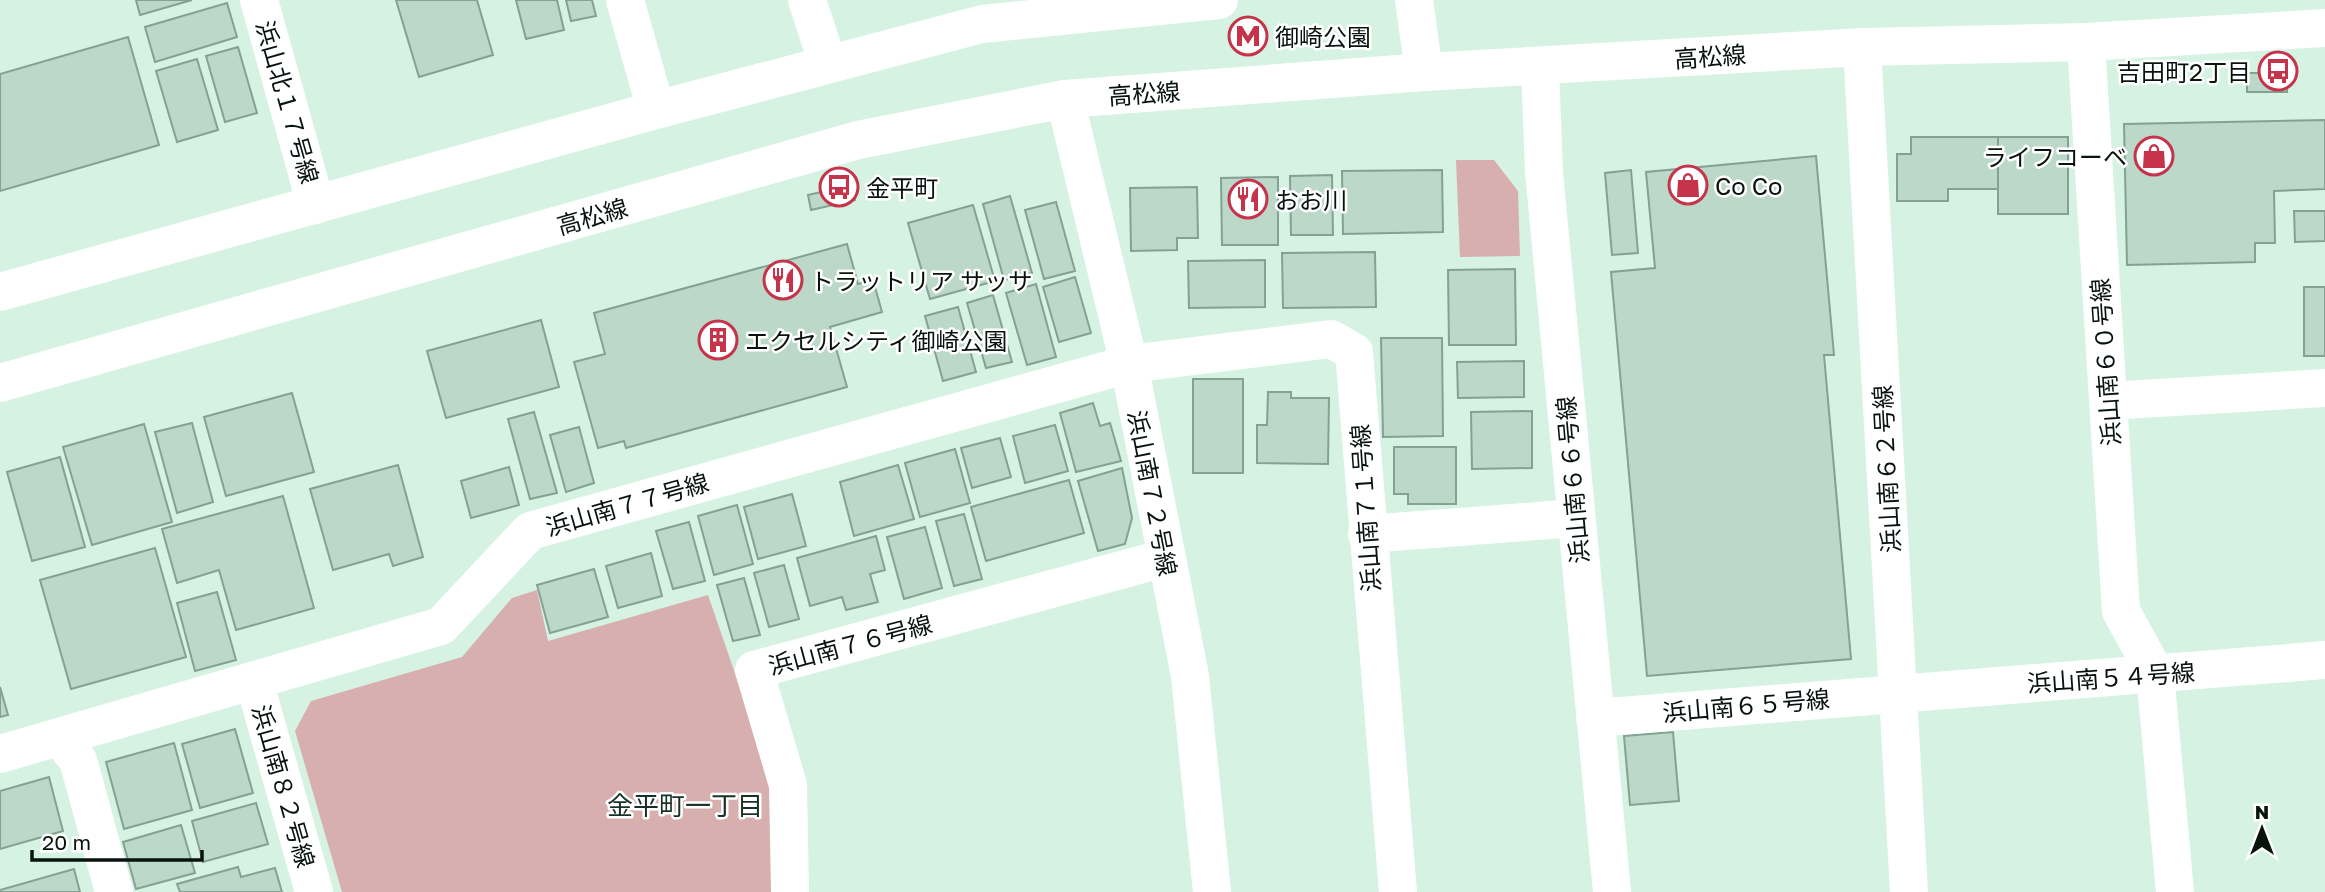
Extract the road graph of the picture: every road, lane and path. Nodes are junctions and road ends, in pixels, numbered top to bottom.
1 (259, 0) edge
2 (625, 0) edge
3 (807, 0) edge
4 (1219, 0) edge
5 (1414, 0) edge
6 (979, 12) edge
7 (2325, 28) edge
8 (2086, 42) junction
9 (1863, 47) junction
10 (828, 64) junction
11 (1540, 67) junction
12 (1424, 72) junction
13 (1065, 99) junction
14 (656, 110) junction
15 (316, 205) junction
16 (0, 292) edge
17 (1129, 364) junction
18 (0, 383) edge
19 (2325, 388) edge
20 (2108, 401) junction
21 (1576, 518) junction
22 (1367, 534) junction
23 (1165, 558) junction
24 (2325, 660) edge
25 (2155, 673) junction
26 (254, 681) junction
27 (1898, 693) junction
28 (1595, 718) junction
29 (60, 738) junction
30 (0, 754) edge
31 (114, 892) edge
32 (314, 892) edge
33 (790, 892) edge
34 (1212, 892) edge
35 (1398, 892) edge
36 (1612, 892) edge
37 (1909, 892) edge
38 (2175, 892) edge

1 - 15 street, 浜山北１７号線
2 - 14 street
3 - 10 street
4 - 6 street
5 - 12 street
6 - 10 street
7 - 8 street, 高松線
8 - 9 street, 高松線
8 - 20 street, 浜山南６０号線
9 - 11 street, 高松線
9 - 27 street, 浜山南６２号線
10 - 14 street
11 - 12 street, 高松線
11 - 21 street, 浜山南６６号線
12 - 13 street, 高松線
13 - 17 street, 浜山南７２号線
13 - 18 street, 高松線
14 - 15 street
15 - 16 street
17 - 22 street, 浜山南７１号線
17 - 23 street, 浜山南７２号線
17 - 26 street, 浜山南７７号線
19 - 20 street
20 - 25 street, 浜山南６０号線
21 - 22 street
21 - 28 street, 浜山南６６号線
22 - 35 street, 浜山南７１号線
23 - 33 street, 浜山南７６号線
23 - 34 street, 浜山南７２号線
24 - 25 street, 浜山南５４号線
25 - 27 street, 浜山南５４号線
25 - 38 street
26 - 29 street, 浜山南７７号線
26 - 32 street, 浜山南８２号線
27 - 28 street, 浜山南６５号線
27 - 37 street, 浜山南６２号線
28 - 36 street, 浜山南６６号線
29 - 30 street, 浜山南７７号線
29 - 31 street

